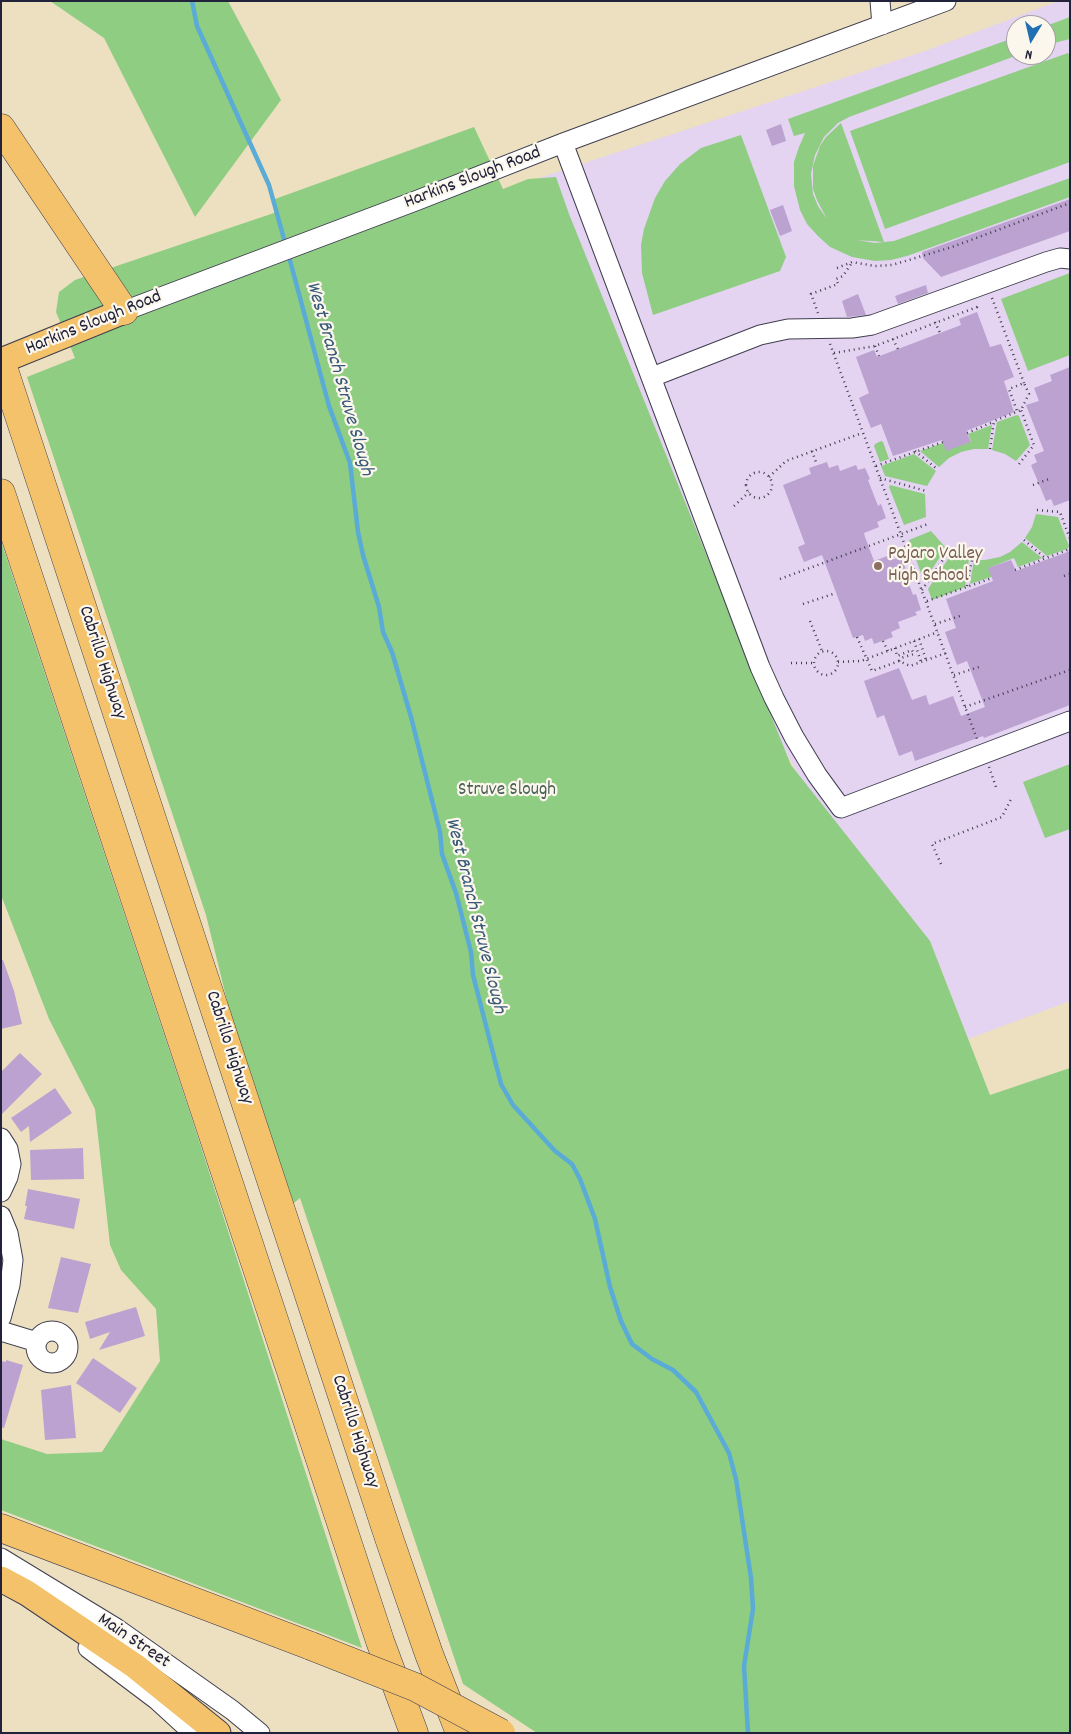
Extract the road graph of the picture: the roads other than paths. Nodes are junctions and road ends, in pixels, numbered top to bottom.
1 (880, 1) edge
2 (946, 1) edge
3 (882, 25) junction
4 (1, 128) edge
5 (563, 143) junction
6 (1070, 259) edge
7 (124, 312) junction
8 (1, 361) edge
9 (652, 377) junction
10 (1, 493) edge
11 (1070, 721) edge
12 (1, 1138) edge
13 (1, 1192) edge
14 (1, 1216) edge
15 (1, 1318) edge
16 (1, 1331) edge
17 (37, 1342) dead end
18 (1, 1528) edge
19 (1, 1558) edge
20 (1, 1579) edge
21 (27, 1594) junction
22 (193, 1733) edge
23 (218, 1733) edge
24 (260, 1733) edge
25 (414, 1733) edge
26 (460, 1733) edge
27 (501, 1733) edge

1 - 3 street
2 - 3 street, Harkins Slough Road
3 - 5 street, Harkins Slough Road
4 - 7 highway
5 - 7 street, Harkins Slough Road
5 - 9 street
6 - 9 street
7 - 8 main road, Harkins Slough Road
8 - 26 highway, Cabrillo Highway
9 - 11 street
10 - 25 highway
12 - 13 street
14 - 15 street
16 - 17 street
18 - 27 highway, bridge
19 - 24 street, Main Street
20 - 21 main road, Main Street
21 - 22 street
21 - 23 main road, Main Street

